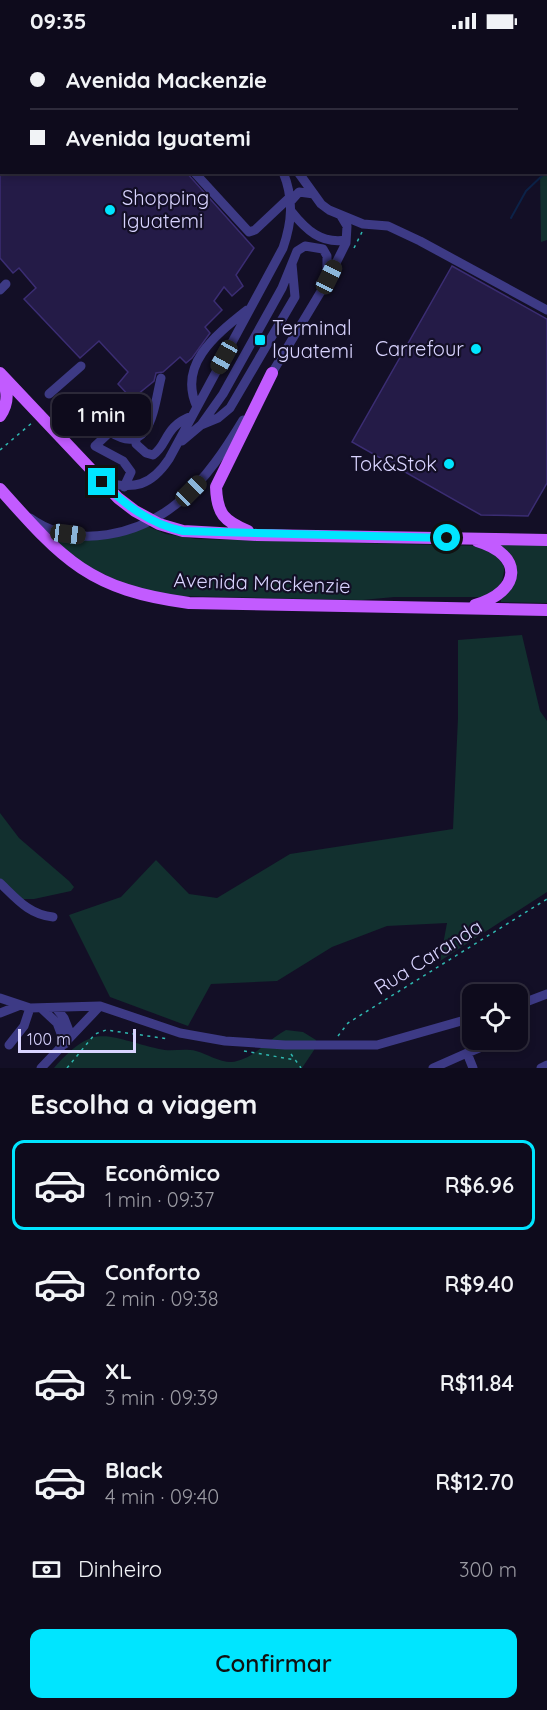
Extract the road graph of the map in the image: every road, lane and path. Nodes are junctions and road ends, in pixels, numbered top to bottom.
1 (196, 174) edge
2 (284, 174) edge
3 (299, 174) edge
4 (314, 194) junction
5 (291, 203) junction
6 (341, 216) junction
7 (362, 231) dead end
8 (346, 240) junction
9 (353, 250) dead end
10 (292, 261) junction
11 (326, 283) junction
12 (251, 306) junction
13 (547, 310) edge
14 (81, 366) dead end
15 (272, 373) junction
16 (0, 375) edge
17 (160, 378) dead end
18 (49, 394) dead end
19 (124, 412) dead end
20 (194, 412) junction
21 (0, 416) edge
22 (40, 416) junction
23 (201, 425) junction
24 (135, 438) junction
25 (0, 450) edge
26 (174, 450) junction
27 (102, 482) junction
28 (124, 487) junction
29 (0, 489) edge
30 (10, 501) junction
31 (257, 535) junction
32 (464, 537) junction
33 (547, 540) edge
34 (465, 608) junction
35 (547, 609) edge
36 (0, 883) edge
37 (547, 899) edge
38 (53, 917) dead end
39 (545, 992) edge
40 (0, 998) edge
41 (528, 1000) edge
42 (18, 1006) junction
43 (100, 1006) junction
44 (30, 1008) junction
45 (41, 1008) junction
46 (56, 1008) junction
47 (0, 1013) edge
48 (462, 1021) edge
49 (170, 1039) dead end
50 (68, 1040) junction
51 (9, 1045) dead end
52 (285, 1045) junction
53 (332, 1047) junction
54 (238, 1050) dead end
55 (474, 1050) edge
56 (467, 1053) junction
57 (296, 1060) junction
58 (547, 1065) edge
59 (41, 1068) edge
60 (67, 1068) edge
61 (301, 1068) edge
62 (433, 1068) edge
63 (473, 1068) edge
64 (541, 1068) edge

1 - 5 street
2 - 5 street
3 - 4 street
4 - 5 street
4 - 6 street
5 - 8 street
5 - 12 street
6 - 8 street
6 - 13 street
7 - 9 path
8 - 11 street
10 - 11 street
10 - 23 street
10 - 23 street
11 - 15 street
12 - 20 street
12 - 20 street
14 - 18 street
15 - 30 street
15 - 31 main road
16 - 21 main road
16 - 22 main road
17 - 24 street
19 - 24 street
20 - 24 street
20 - 26 street
22 - 25 path
22 - 27 main road
23 - 26 street
24 - 28 street
26 - 28 street
27 - 28 street
27 - 31 main road
29 - 30 main road, Avenida Mackenzie
30 - 34 main road, Avenida Mackenzie
31 - 32 main road
32 - 33 main road
32 - 34 main road
34 - 35 main road, Avenida Mackenzie
36 - 38 street
37 - 53 path, Rua Caranda
39 - 41 street
40 - 42 street
42 - 44 street
42 - 47 street
43 - 46 street
43 - 50 street
43 - 52 street
44 - 45 street
44 - 51 street
45 - 46 street
45 - 50 street
46 - 50 street
48 - 53 street
49 - 60 path
50 - 59 street
52 - 53 street
52 - 57 path
54 - 57 path
55 - 56 street
56 - 62 street
56 - 63 street
57 - 61 path
58 - 64 street

